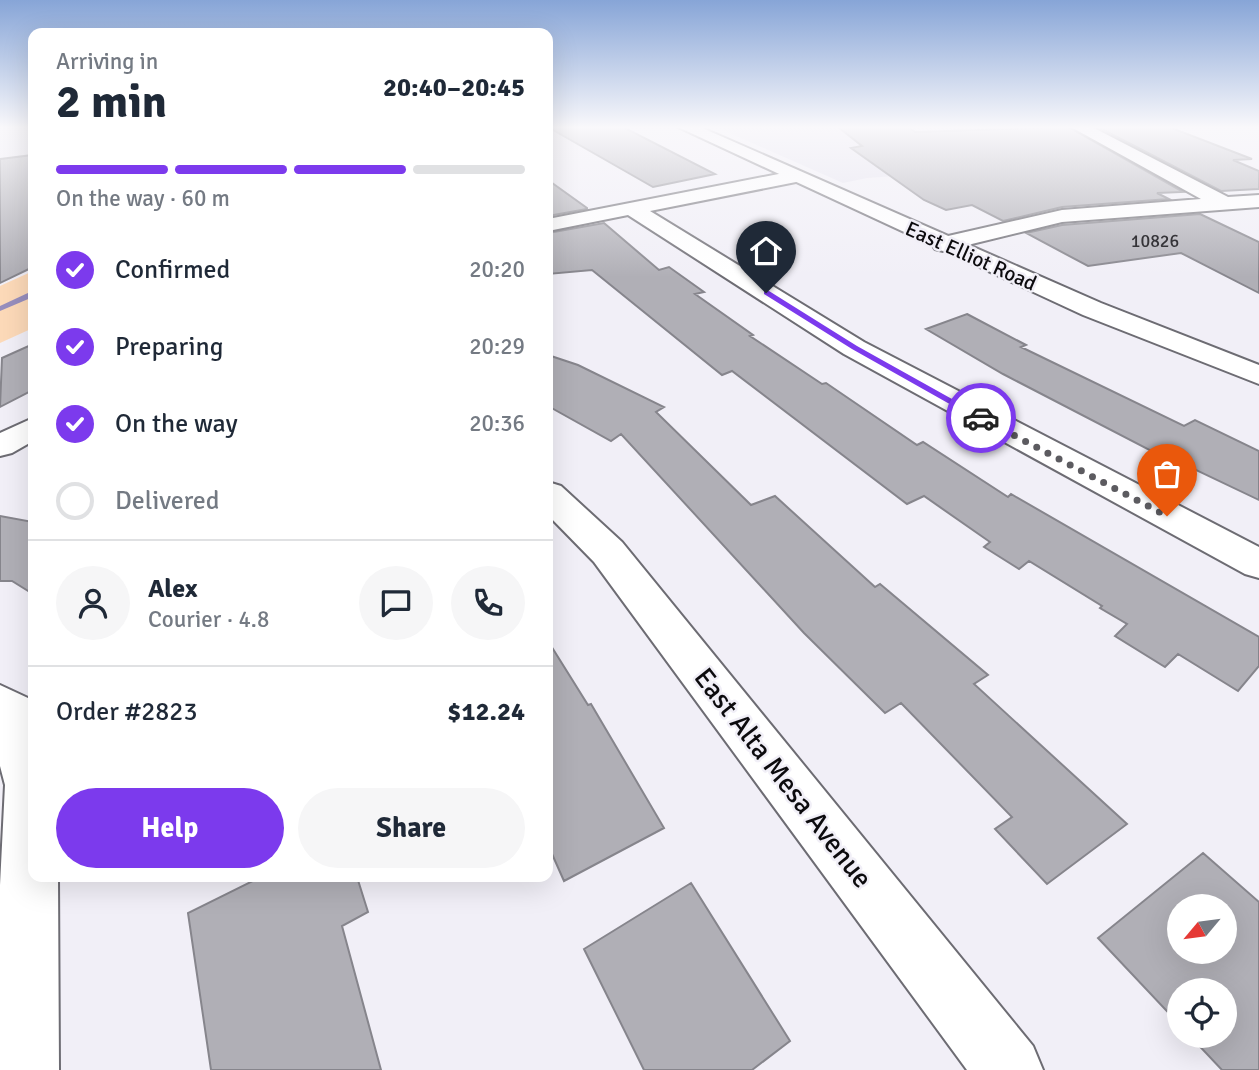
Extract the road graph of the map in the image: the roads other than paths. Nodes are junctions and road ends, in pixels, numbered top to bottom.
1 (794, 177) joint
2 (1175, 177) edge
3 (1259, 201) edge
4 (1225, 203) junction
5 (634, 210) junction
6 (1259, 221) edge
7 (553, 224) edge
8 (943, 244) junction
9 (1259, 375) edge
10 (28, 431) edge
11 (0, 446) edge
12 (553, 500) edge
13 (1259, 564) edge
14 (0, 705) edge
15 (28, 774) edge
16 (29, 882) edge
17 (26, 1070) edge
18 (1009, 1070) edge

1 - 5 street
1 - 8 street, East Elliot Road
2 - 4 street
3 - 4 street
4 - 6 street
4 - 8 street
5 - 7 street
5 - 13 street
8 - 9 street, East Elliot Road
10 - 11 street
12 - 18 street, East Alta Mesa Avenue
14 - 15 street
16 - 17 street

